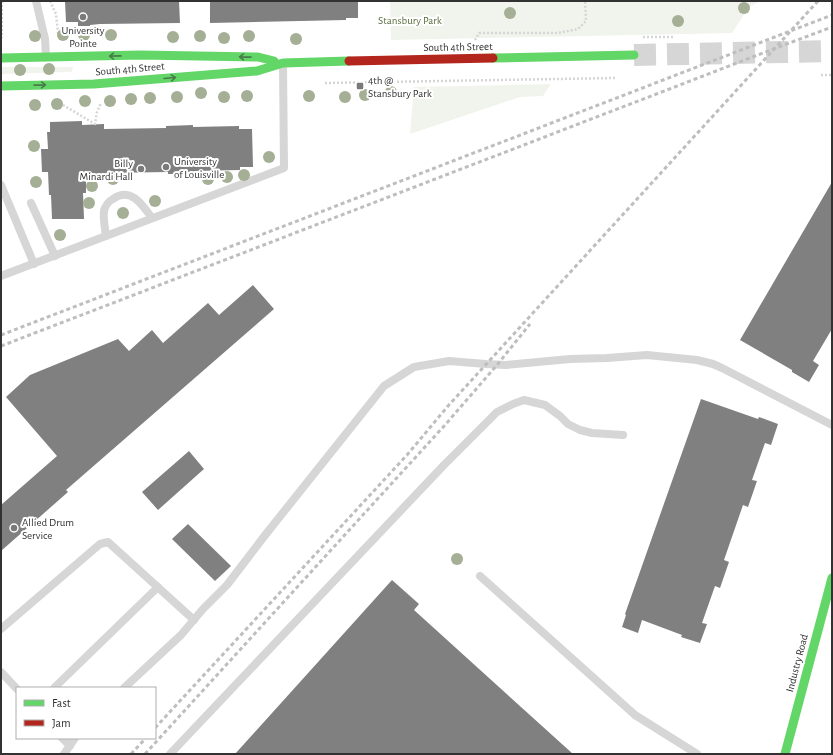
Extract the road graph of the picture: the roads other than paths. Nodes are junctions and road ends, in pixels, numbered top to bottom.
1 (36, 1) edge
2 (634, 55) tunnel mouth
3 (46, 57) junction
4 (1, 58) edge
5 (283, 63) junction
6 (1, 86) edge
7 (1, 185) edge
8 (31, 203) dead end
9 (152, 218) junction
10 (106, 236) junction
11 (55, 256) junction
12 (34, 264) junction
13 (1, 276) edge
14 (832, 425) edge
15 (623, 435) dead end
16 (480, 576) dead end
17 (832, 578) edge
18 (158, 586) junction
19 (194, 620) junction
20 (1, 629) edge
21 (1, 672) edge
22 (55, 687) edge
23 (125, 687) edge
24 (16, 688) edge
25 (63, 739) edge
26 (74, 739) edge
27 (70, 746) junction
28 (64, 754) edge
29 (170, 754) edge
30 (697, 754) edge
31 (785, 754) edge

1 - 3 lane
2 - 5 main road, South 4th Street
3 - 4 main road, South 4th Street
5 -> 3 main road, South 4th Street
6 -> 5 main road, South 4th Street
5 - 9 lane
7 - 12 lane
8 - 11 lane
9 - 10 lane
9 - 10 lane
10 - 11 lane
11 - 12 lane
12 - 13 lane
14 - 19 lane
15 - 29 lane
16 - 30 lane
17 - 31 main road, Industry Road
18 - 19 lane
18 - 20 lane
18 - 22 lane
19 - 23 lane
21 - 24 lane
25 - 27 lane
26 - 27 lane
27 - 28 lane

